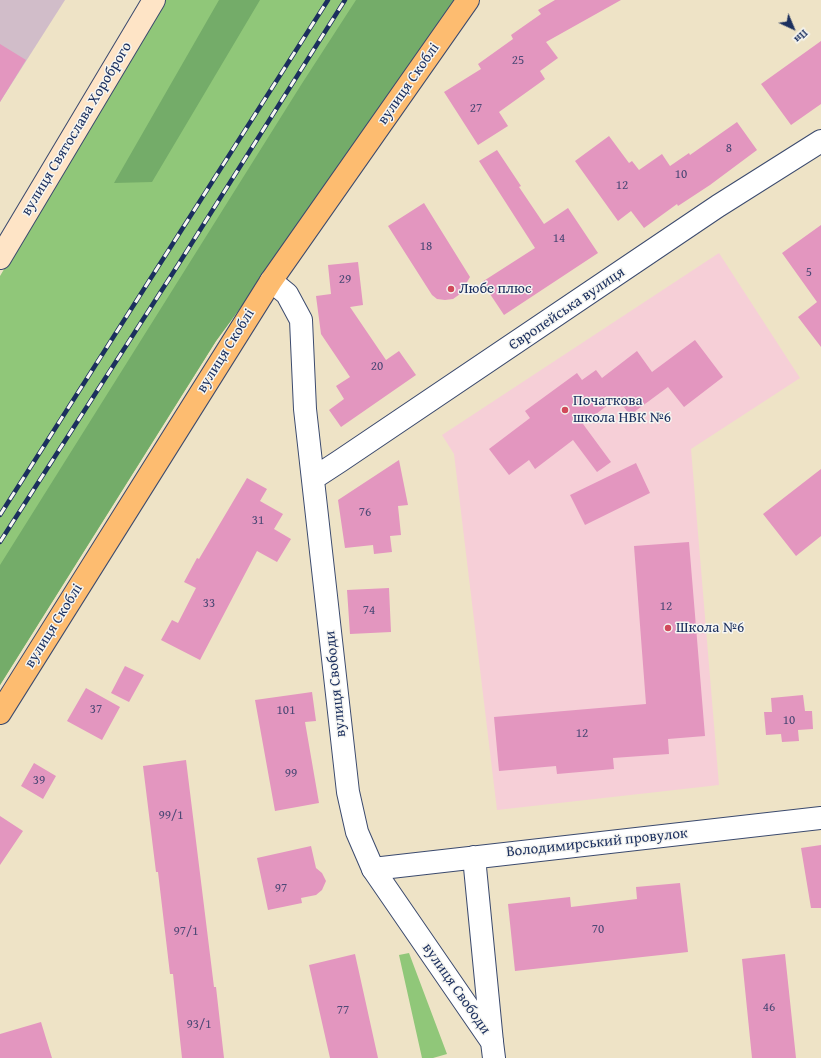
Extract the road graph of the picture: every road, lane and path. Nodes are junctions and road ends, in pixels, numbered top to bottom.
1 (154, 0) edge
2 (468, 0) edge
3 (821, 141) edge
4 (0, 258) edge
5 (270, 281) junction
6 (314, 478) junction
7 (0, 713) edge
8 (821, 818) edge
9 (474, 857) junction
10 (373, 869) junction
11 (493, 1050) edge

1 - 4 main road, вулиця Святослава Хороброго
2 - 5 main road, вулиця Скоблі
3 - 6 street, Європейська вулиця
5 - 6 street, вулиця Свободи
5 - 7 main road, вулиця Скоблі
6 - 10 street, вулиця Свободи
8 - 9 street, Володимирський провулок
9 - 10 street, Володимирський провулок
9 - 11 street
10 - 11 street, вулиця Свободи

